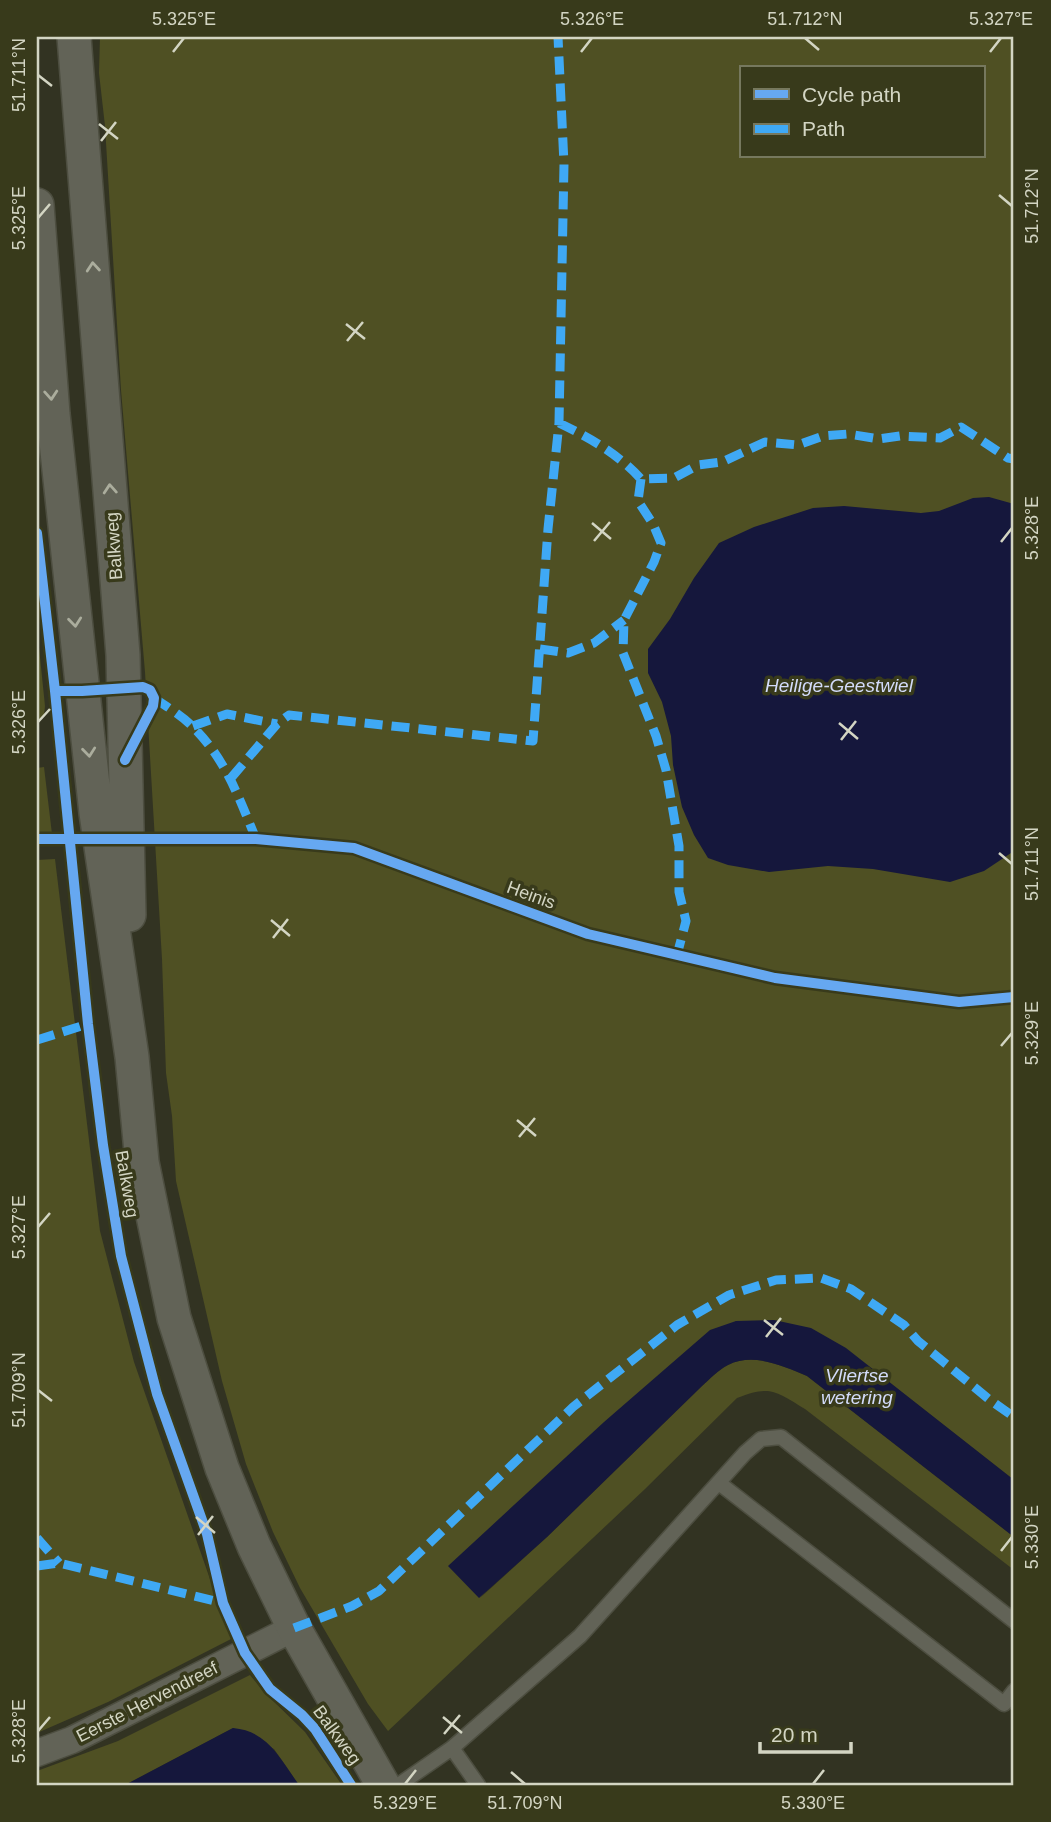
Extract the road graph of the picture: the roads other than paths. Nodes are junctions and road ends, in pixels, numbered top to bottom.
1 (75, 37) edge
2 (37, 205) edge
3 (132, 1057) junction
4 (719, 1483) junction
5 (1014, 1621) edge
6 (294, 1628) junction
7 (1014, 1691) edge
8 (452, 1748) junction
9 (37, 1753) edge
10 (395, 1785) edge
11 (478, 1785) edge

3 -> 1 street, Balkweg
2 -> 3 street, Balkweg
3 - 6 street, Balkweg
4 - 5 lane
4 - 7 lane
4 - 8 lane
6 - 9 street, Eerste Hervendreef
6 - 10 street, Balkweg
8 - 10 lane
8 - 11 lane

